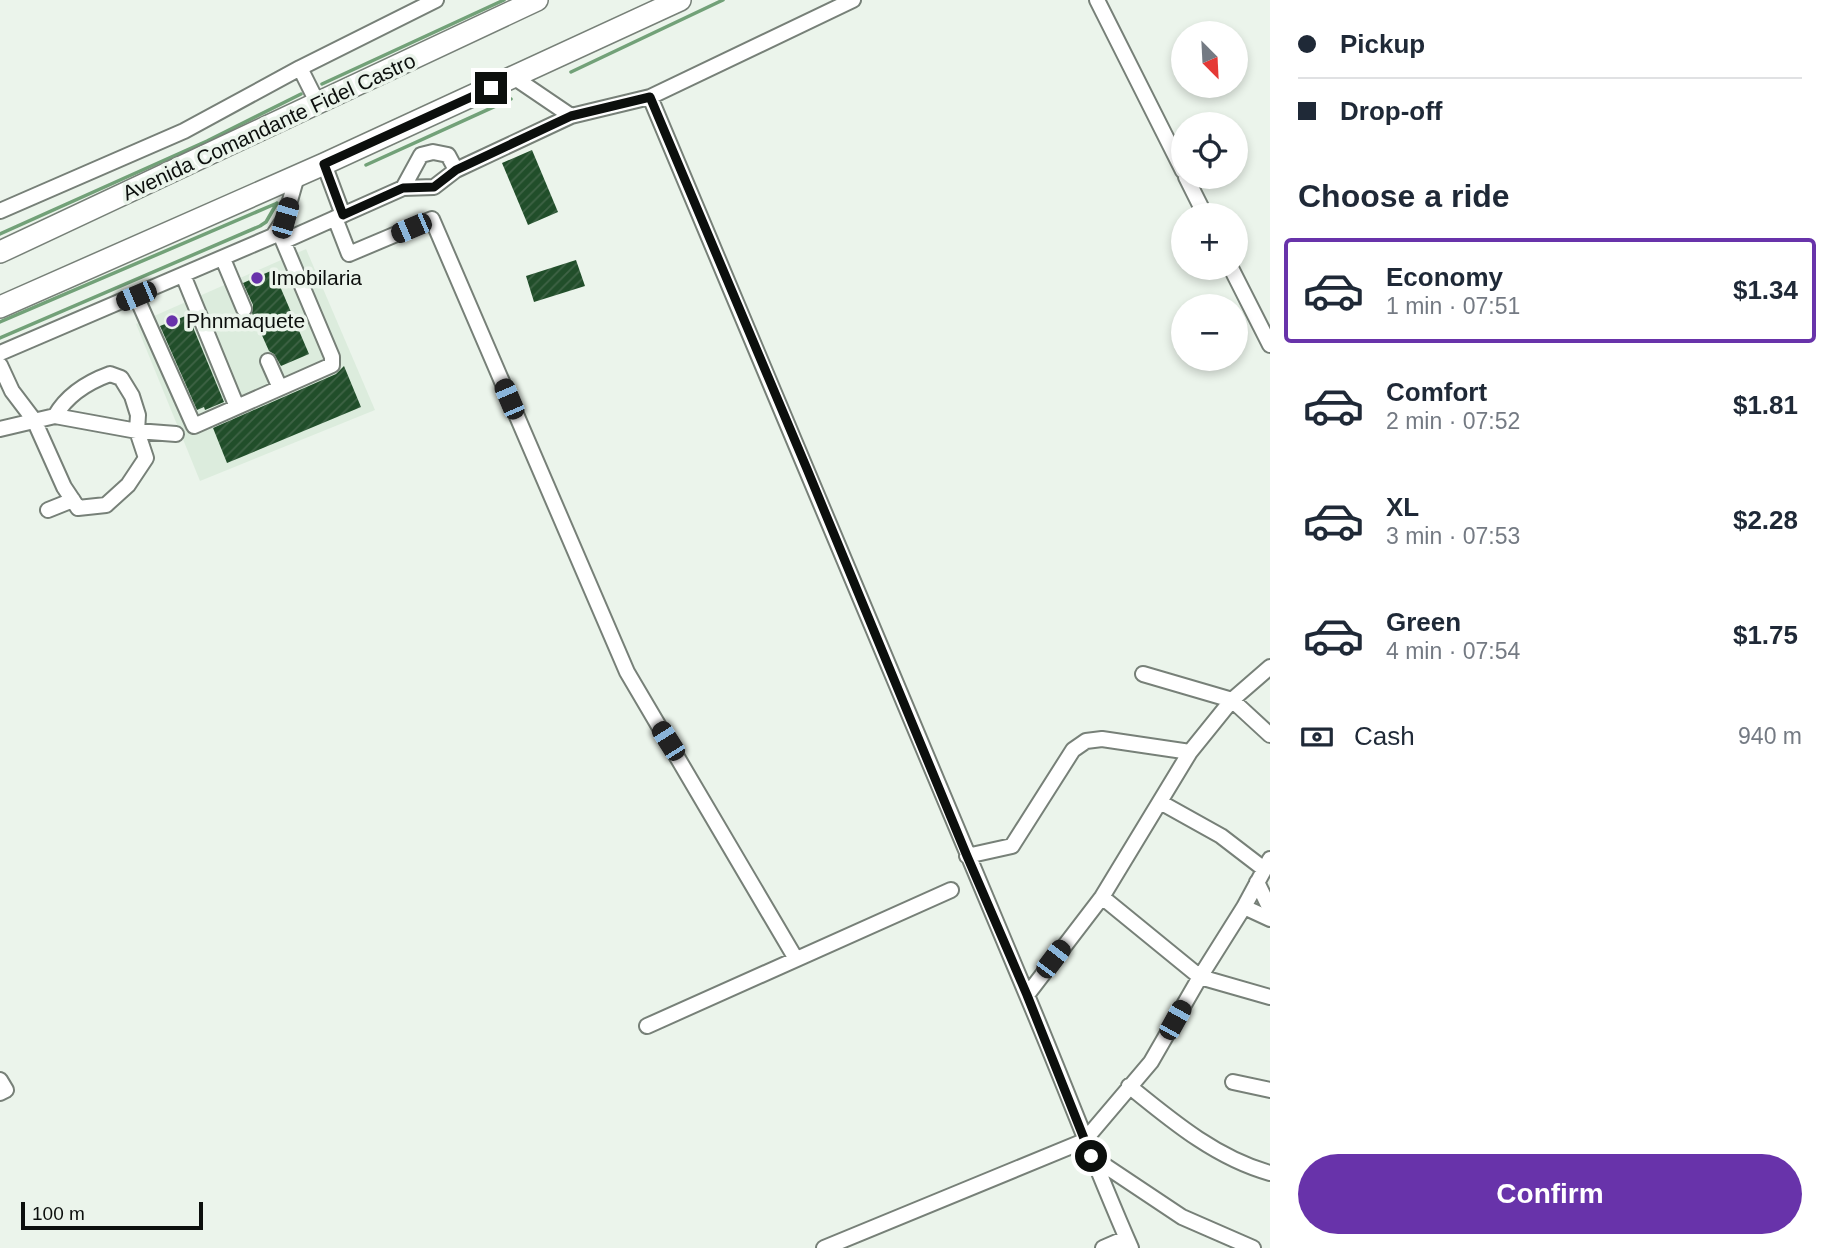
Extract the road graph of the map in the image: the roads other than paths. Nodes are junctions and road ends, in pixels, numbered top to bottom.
1 (436, 0) edge
2 (537, 0) edge
3 (680, 0) edge
4 (853, 0) edge
5 (1097, 0) edge
6 (300, 68) junction
7 (515, 78) junction
8 (650, 97) junction
9 (318, 104) junction
10 (571, 116) junction
11 (1171, 148) edge
12 (324, 164) junction
13 (456, 170) junction
14 (297, 176) junction
15 (403, 188) junction
16 (0, 211) edge
17 (339, 217) junction
18 (281, 235) junction
19 (0, 252) edge
20 (223, 259) junction
21 (183, 275) junction
22 (1237, 280) edge
23 (136, 296) junction
24 (0, 307) edge
25 (244, 309) dead end
26 (1270, 345) edge
27 (0, 353) edge
28 (268, 361) dead end
29 (0, 365) edge
30 (280, 388) junction
31 (237, 407) junction
32 (55, 416) junction
33 (34, 420) junction
34 (0, 429) edge
35 (137, 431) junction
36 (176, 434) dead end
37 (73, 500) junction
38 (48, 510) dead end
39 (1270, 667) edge
40 (1143, 674) dead end
41 (1231, 700) junction
42 (1270, 735) edge
43 (1190, 752) junction
44 (1160, 802) junction
45 (967, 856) junction
46 (1264, 870) edge
47 (951, 890) dead end
48 (1102, 897) junction
49 (1244, 907) junction
50 (1270, 909) edge
51 (1270, 919) edge
52 (796, 960) junction
53 (1200, 977) junction
54 (1027, 995) junction
55 (1270, 997) edge
56 (647, 1026) dead end
57 (0, 1080) edge
58 (1233, 1082) dead end
59 (1129, 1086) junction
60 (1270, 1090) edge
61 (0, 1093) edge
62 (1084, 1141) junction
63 (1091, 1156) junction
64 (1270, 1173) edge
65 (1128, 1243) edge
66 (824, 1248) edge
67 (1103, 1248) edge
68 (1253, 1248) edge

1 - 6 street
2 - 9 highway, Avenida Comandante Fidel Castro
3 - 7 highway
4 - 8 street
5 - 11 street
6 - 9 street
6 - 16 street
7 - 10 street
7 - 12 highway
8 - 10 street
8 - 45 street
9 - 19 highway, Avenida Comandante Fidel Castro
10 - 13 street
12 - 14 highway
12 - 17 street
13 - 15 street
13 - 15 street
14 - 18 street
14 - 24 highway
15 - 17 street
17 - 18 street
17 - 52 street
18 - 20 street
18 - 30 street
20 - 21 street
20 - 25 street
21 - 23 street
21 - 31 street
22 - 26 street
23 - 27 street
23 - 31 street
28 - 30 street
29 - 33 street
30 - 31 street
32 - 33 street
32 - 35 street
32 - 35 street
33 - 34 street
33 - 37 street
35 - 36 street
35 - 37 street
37 - 38 street
39 - 41 street
40 - 41 street
41 - 42 street
41 - 43 street
43 - 44 street
43 - 45 street
44 - 46 street
44 - 48 street
45 - 54 street
46 - 49 street
46 - 50 street
47 - 52 street
48 - 53 street
48 - 54 street
49 - 51 street
49 - 53 street
52 - 56 street
53 - 55 street
53 - 59 street
54 - 62 street
57 - 61 street
58 - 60 street
59 - 62 street
59 - 64 street
62 - 63 street
62 - 66 street
63 - 65 street
63 - 68 street
65 - 67 street

